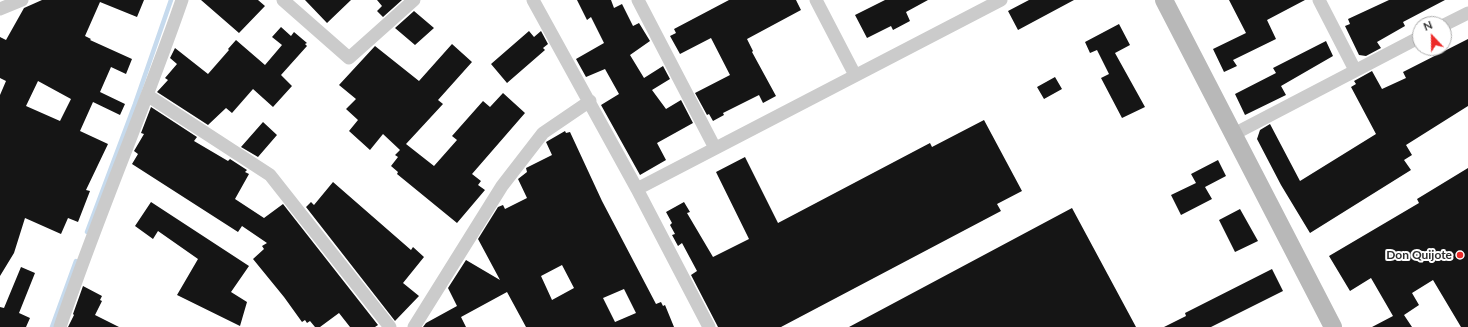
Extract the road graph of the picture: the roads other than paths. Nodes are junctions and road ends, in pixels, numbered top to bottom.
1 (22, 0) edge
2 (182, 0) edge
3 (284, 0) edge
4 (414, 0) edge
5 (534, 0) edge
6 (638, 0) edge
7 (816, 0) edge
8 (1001, 0) edge
9 (1164, 0) edge
10 (1319, 0) edge
11 (0, 9) edge
12 (1468, 12) edge
13 (1452, 21) edge
14 (1412, 41) edge
15 (1356, 70) junction
16 (855, 75) junction
17 (147, 95) junction
18 (590, 102) junction
19 (1234, 134) junction
20 (715, 148) junction
21 (637, 189) junction
22 (60, 327) edge
23 (390, 327) edge
24 (414, 327) edge
25 (709, 327) edge
26 (1333, 327) edge

1 - 11 street
2 - 17 street
3 - 4 street
5 - 18 street
6 - 20 street
7 - 16 street
8 - 16 street
9 - 19 street
10 - 15 street
12 - 13 street
14 - 15 street
15 - 19 street
16 - 20 street
17 - 22 street
17 - 23 street
18 - 21 street
18 - 24 street
19 - 26 street
20 - 21 street
21 - 25 street

